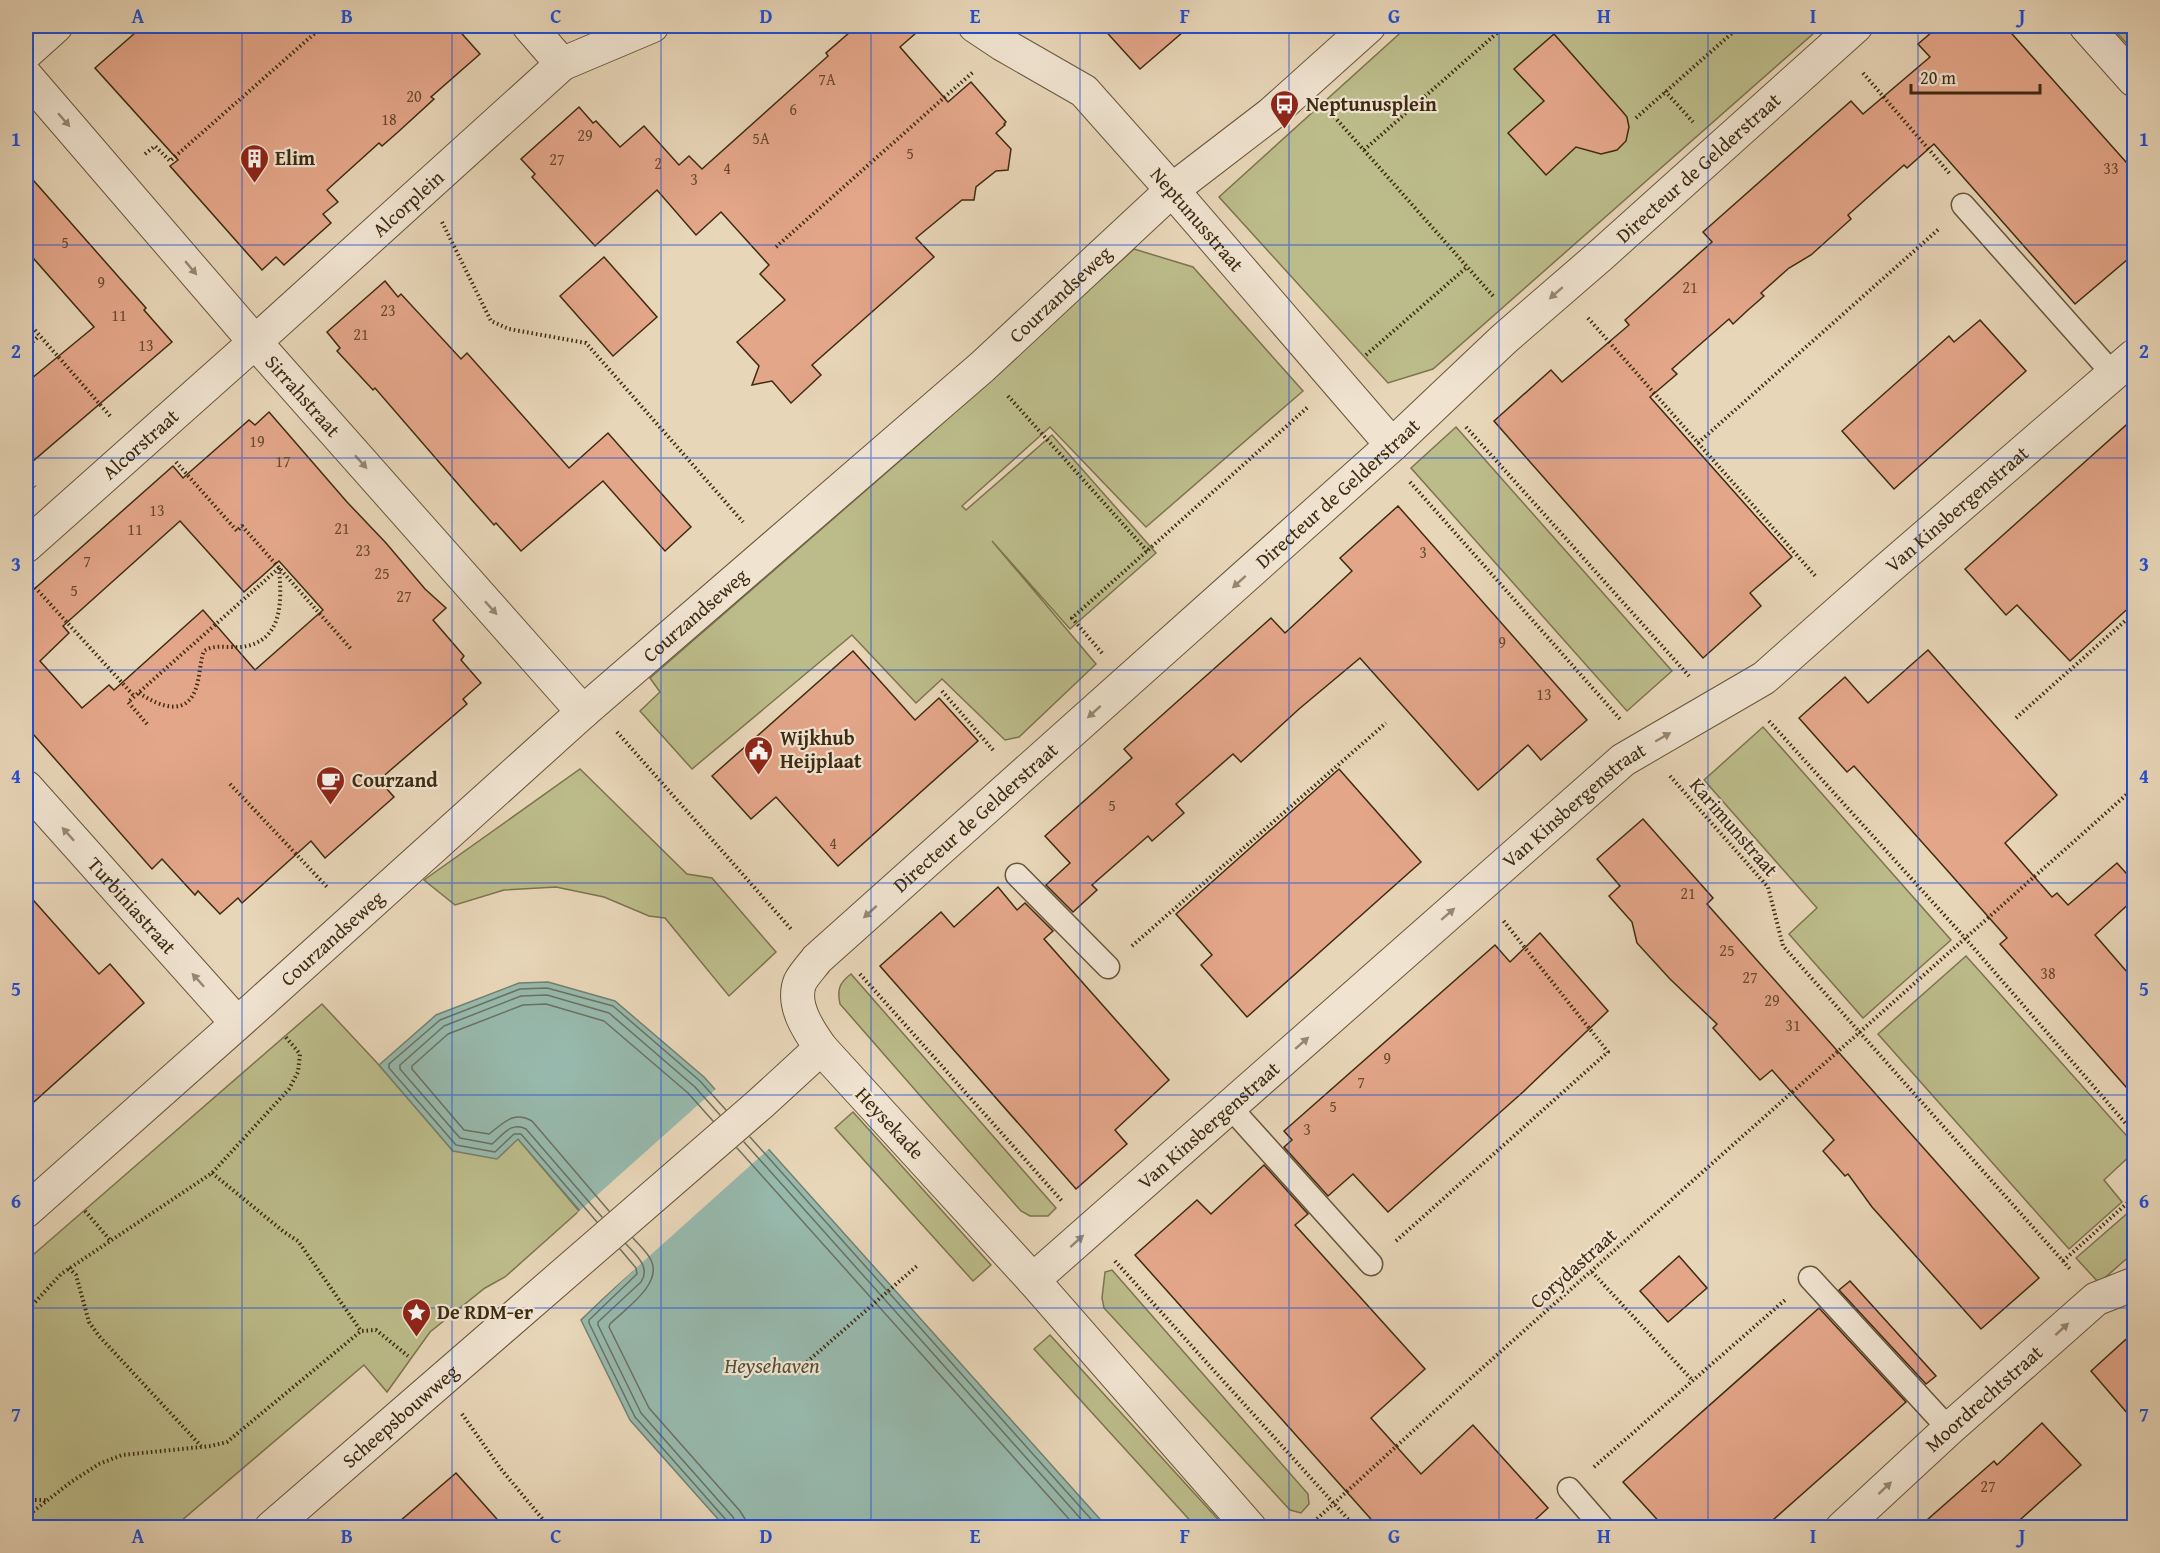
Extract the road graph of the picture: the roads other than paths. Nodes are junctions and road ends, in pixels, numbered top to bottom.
1 (56, 26) edge
2 (529, 26) edge
3 (652, 26) edge
4 (975, 26) edge
5 (1369, 26) edge
6 (2086, 26) edge
7 (1846, 34) edge
8 (26, 53) edge
9 (562, 64) junction
10 (26, 76) edge
11 (2134, 80) edge
12 (1172, 190) junction
13 (1963, 205) road end
14 (255, 342) junction
15 (2124, 365) edge
16 (1392, 445) junction
17 (26, 546) edge
18 (588, 708) junction
19 (26, 787) edge
20 (1017, 875) dead end
21 (817, 959) joint
22 (1108, 967) road end
23 (248, 1014) junction
24 (821, 1048) junction
25 (1230, 1107) junction
26 (26, 1211) edge
27 (1371, 1264) road end
28 (1810, 1278) road end
29 (1033, 1280) junction
30 (2134, 1284) edge
31 (1949, 1429) junction
32 (1569, 1489) road end
33 (271, 1527) edge
34 (1250, 1527) edge
35 (1603, 1527) edge
36 (1842, 1527) edge

1 - 8 street
2 - 9 street
3 - 9 street, Alcorplein
4 - 12 street, Neptunusstraat
5 - 12 street, Courzandseweg
6 - 11 street
7 -> 16 street, Directeur de Gelderstraat
9 - 14 street, Alcorplein
10 -> 14 street, Sirrahstraat
12 - 16 street, Neptunusstraat
12 - 18 street, Courzandseweg
13 - 15 lane
14 - 17 street, Alcorstraat
14 -> 18 street, Sirrahstraat
25 -> 15 street, Van Kinsbergenstraat
16 -> 21 street, Directeur de Gelderstraat
18 - 23 street, Courzandseweg
23 -> 19 street, Turbiniastraat
20 - 22 lane
21 - 24 street, Heysekade
23 - 26 street, Courzandseweg
24 - 29 street, Heysekade
24 - 33 street, Scheepsbouwweg
25 - 27 lane
29 -> 25 street, Van Kinsbergenstraat
28 - 31 lane
29 - 34 street, Heysekade
31 -> 30 street, Moordrechtstraat
36 -> 31 street, Moordrechtstraat
32 - 35 lane

